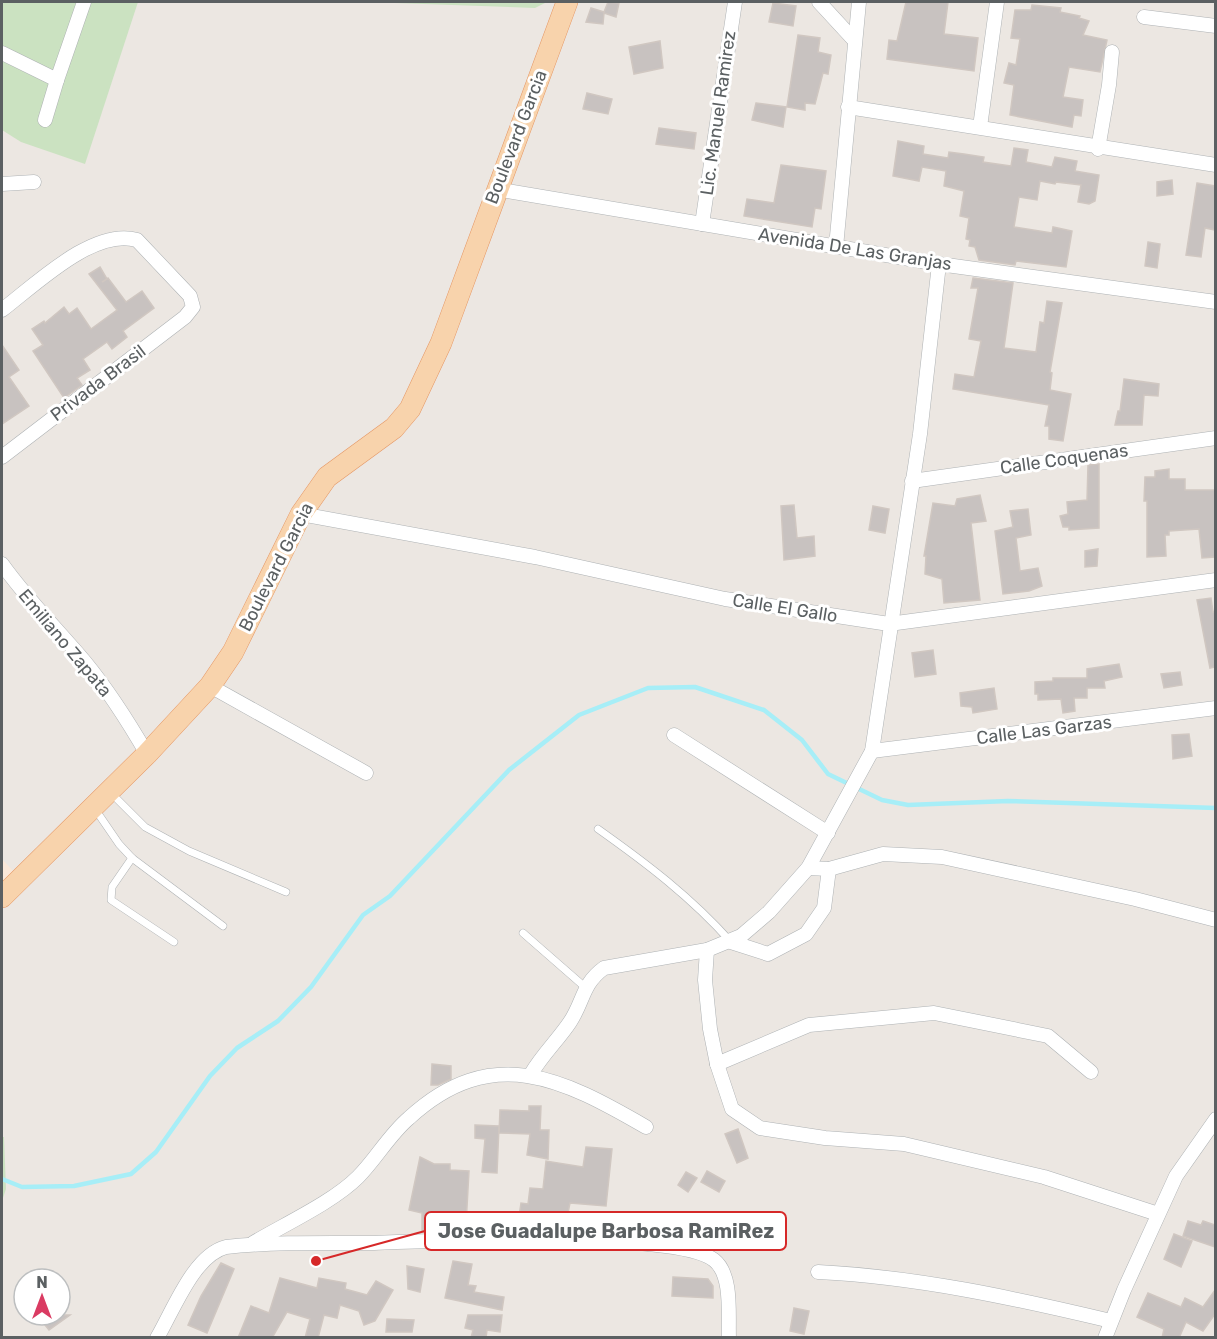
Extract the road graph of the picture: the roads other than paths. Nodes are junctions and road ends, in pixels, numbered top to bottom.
1 (84, 2) edge
2 (567, 2) edge
3 (735, 2) edge
4 (819, 2) edge
5 (859, 2) edge
6 (998, 2) edge
7 (1144, 17) dead end
8 (1215, 26) edge
9 (854, 40) junction
10 (1112, 52) dead end
11 (2, 53) edge
12 (57, 80) junction
13 (848, 107) junction
14 (45, 120) dead end
15 (981, 127) junction
16 (1098, 149) junction
17 (1215, 165) edge
18 (34, 182) dead end
19 (2, 184) edge
20 (496, 189) junction
21 (702, 224) junction
22 (836, 247) junction
23 (939, 264) junction
24 (1215, 302) edge
25 (2, 310) edge
26 (1215, 438) edge
27 (2, 457) edge
28 (912, 481) junction
29 (301, 514) junction
30 (2, 564) edge
31 (1215, 580) edge
32 (890, 624) junction
33 (210, 686) junction
34 (1215, 708) edge
35 (674, 735) dead end
36 (872, 751) junction
37 (147, 754) junction
38 (366, 773) dead end
39 (110, 791) junction
40 (94, 807) junction
41 (598, 829) dead end
42 (828, 833) junction
43 (132, 858) junction
44 (808, 868) junction
45 (829, 869) junction
46 (286, 892) dead end
47 (2, 897) edge
48 (1215, 920) edge
49 (224, 926) dead end
50 (523, 933) dead end
51 (174, 942) dead end
52 (731, 942) junction
53 (707, 950) junction
54 (585, 988) junction
55 (717, 1064) junction
56 (1091, 1072) dead end
57 (531, 1074) junction
58 (1215, 1119) edge
59 (646, 1127) dead end
60 (1158, 1214) junction
61 (252, 1244) junction
62 (818, 1272) dead end
63 (1111, 1321) junction
64 (157, 1338) edge
65 (729, 1338) edge
66 (1105, 1338) edge

1 - 12 street
2 - 20 main road, Boulevard Garcia
3 - 21 street, Lic. Manuel Ramirez
4 - 9 street
5 - 9 street
6 - 15 street
7 - 8 street
9 - 13 street
10 - 16 street
11 - 12 street
12 - 14 street
13 - 15 street
13 - 22 street
15 - 16 street
16 - 17 street
18 - 19 street
20 - 21 street, Avenida De Las Granjas
20 - 29 main road, Boulevard Garcia
21 - 22 street, Avenida De Las Granjas
22 - 23 street, Avenida De Las Granjas
23 - 24 street, Avenida De Las Granjas
23 - 28 street
25 - 27 street, Privada Brasil
26 - 28 street, Calle Coquenas
28 - 32 street
29 - 32 street, Calle El Gallo
29 - 33 main road, Boulevard Garcia
30 - 37 street, Emiliano Zapata
31 - 32 street, Calle El Gallo
32 - 36 street
33 - 37 main road, Boulevard Garcia
33 - 38 street
34 - 36 street, Calle Las Garzas
35 - 42 street
36 - 42 street
37 - 39 main road, Boulevard Garcia
39 - 40 main road, Boulevard Garcia
39 - 46 lane
40 - 43 lane
40 - 47 main road, Boulevard Garcia
41 - 52 lane
42 - 44 street
43 - 49 lane
43 - 51 lane
44 - 45 street
44 - 52 street
45 - 48 street
45 - 52 street
50 - 54 lane
52 - 53 street
53 - 54 street
53 - 55 street
54 - 57 street
55 - 56 street
55 - 60 street
57 - 59 street
57 - 61 street
58 - 60 street
60 - 63 street
61 - 64 street
61 - 65 street
62 - 63 street
63 - 66 street

